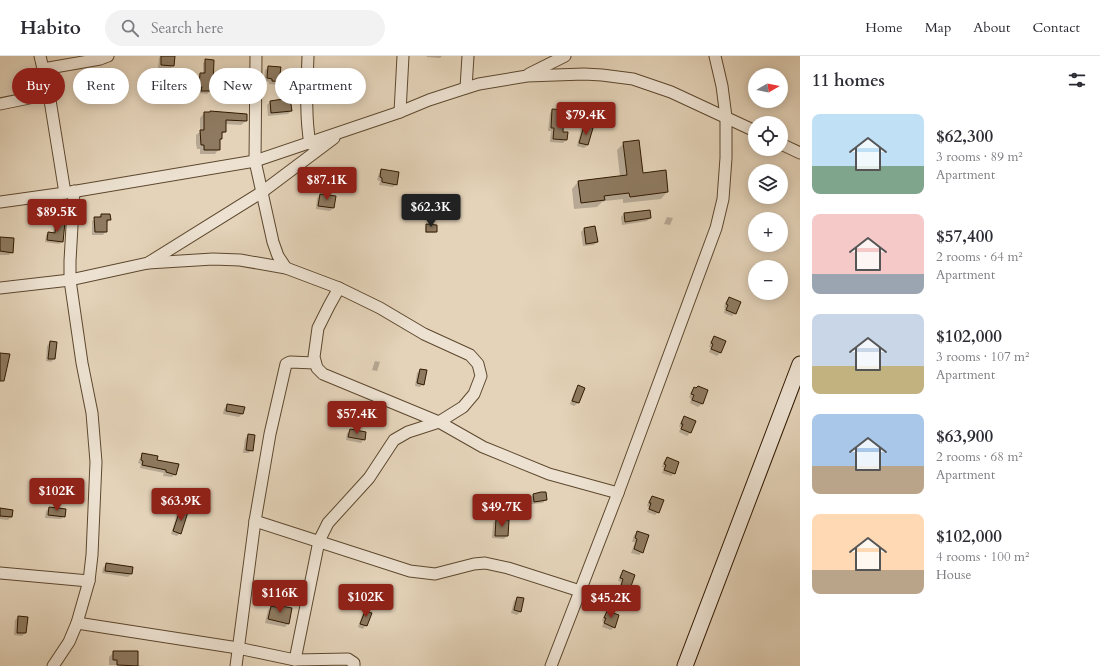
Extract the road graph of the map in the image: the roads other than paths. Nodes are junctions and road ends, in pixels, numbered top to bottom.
1 (40, 56) edge
2 (108, 56) edge
3 (256, 56) edge
4 (308, 56) edge
5 (403, 56) edge
6 (468, 56) edge
7 (565, 56) edge
8 (714, 56) edge
9 (43, 68) edge
10 (49, 68) edge
11 (527, 76) junction
12 (466, 88) junction
13 (12, 102) edge
14 (0, 104) edge
15 (51, 104) edge
16 (400, 112) junction
17 (726, 117) junction
18 (748, 128) edge
19 (342, 132) junction
20 (310, 144) junction
21 (788, 147) edge
22 (800, 153) edge
23 (256, 161) junction
24 (70, 192) junction
25 (262, 192) junction
26 (0, 202) edge
27 (148, 263) junction
28 (286, 268) junction
29 (70, 280) junction
30 (0, 288) edge
31 (340, 288) junction
32 (315, 363) junction
33 (800, 364) edge
34 (439, 422) junction
35 (618, 493) junction
36 (255, 521) junction
37 (319, 541) junction
38 (0, 573) edge
39 (89, 581) junction
40 (580, 591) junction
41 (77, 623) junction
42 (238, 648) junction
43 (295, 660) junction
44 (53, 666) edge
45 (236, 666) edge
46 (354, 666) edge
47 (551, 666) edge
48 (685, 666) edge

1 - 9 street
2 - 10 street
3 - 23 street
4 - 20 street
5 - 16 street
6 - 12 street
7 - 11 street
8 - 17 street
11 - 12 street
11 - 17 street
12 - 16 street
13 - 14 street
15 - 24 street
16 - 19 street
17 - 18 street
17 - 35 street
19 - 20 street
19 - 25 street
20 - 23 street
21 - 22 street
23 - 24 street
23 - 25 street
24 - 26 street
24 - 29 street
25 - 27 street
25 - 28 street
27 - 28 street
27 - 29 street
28 - 31 street
29 - 30 street
29 - 39 street
31 - 32 street
31 - 34 street
32 - 34 street
32 - 36 street
33 - 48 street
34 - 35 street
34 - 37 street
35 - 40 street
36 - 37 street
36 - 42 street
37 - 40 street
37 - 43 street
38 - 39 street
39 - 41 street
40 - 47 street
41 - 42 street
41 - 44 street
42 - 43 street
42 - 45 street
43 - 46 street

